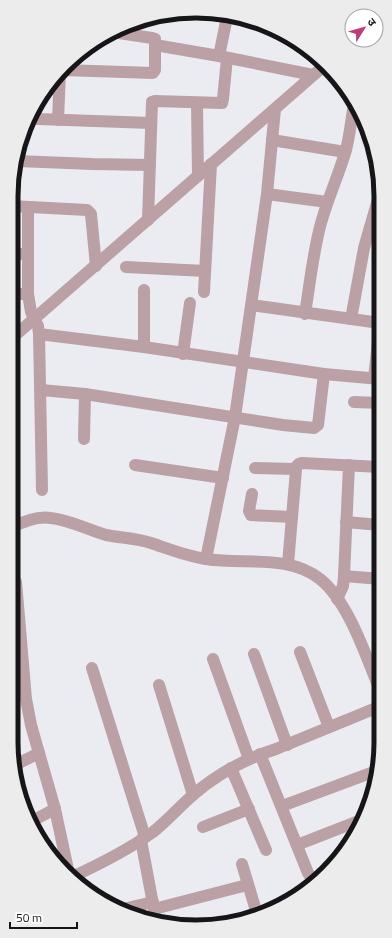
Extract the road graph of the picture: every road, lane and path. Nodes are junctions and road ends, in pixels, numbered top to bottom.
1 (227, 21) edge
2 (123, 34) edge
3 (155, 46) junction
4 (223, 57) junction
5 (321, 69) edge
6 (69, 71) edge
7 (313, 75) junction
8 (60, 81) edge
9 (197, 103) junction
10 (275, 109) junction
11 (354, 114) edge
12 (36, 117) edge
13 (58, 120) junction
14 (151, 123) junction
15 (272, 140) junction
16 (345, 152) junction
17 (21, 160) edge
18 (211, 164) junction
19 (150, 165) junction
20 (198, 176) junction
21 (267, 194) junction
22 (327, 202) junction
23 (18, 206) edge
24 (28, 207) junction
25 (374, 216) edge
26 (148, 220) junction
27 (18, 254) edge
28 (28, 254) junction
29 (96, 266) junction
30 (126, 267) dead end
31 (205, 272) junction
32 (144, 290) dead end
33 (204, 292) dead end
34 (18, 294) edge
35 (28, 294) junction
36 (190, 303) dead end
37 (251, 305) junction
38 (305, 314) junction
39 (35, 319) junction
40 (351, 319) junction
41 (374, 322) edge
42 (18, 333) edge
43 (39, 334) junction
44 (144, 347) junction
45 (183, 354) junction
46 (243, 362) junction
47 (324, 374) junction
48 (374, 378) edge
49 (41, 390) junction
50 (85, 394) junction
51 (354, 402) dead end
52 (374, 403) edge
53 (235, 417) junction
54 (84, 439) dead end
55 (135, 465) dead end
56 (349, 465) junction
57 (374, 466) edge
58 (255, 468) dead end
59 (296, 469) junction
60 (223, 478) junction
61 (42, 490) dead end
62 (252, 494) dead end
63 (292, 518) junction
64 (346, 522) junction
65 (374, 524) edge
66 (18, 525) edge
67 (206, 559) junction
68 (288, 564) junction
69 (344, 576) junction
70 (374, 578) edge
71 (337, 599) junction
72 (18, 648) edge
73 (300, 652) dead end
74 (254, 654) dead end
75 (213, 659) dead end
76 (92, 668) dead end
77 (374, 676) edge
78 (159, 686) dead end
79 (374, 709) edge
80 (328, 728) junction
81 (287, 745) junction
82 (39, 753) junction
83 (254, 757) junction
84 (20, 763) edge
85 (231, 768) junction
86 (371, 773) edge
87 (193, 795) junction
88 (282, 806) junction
89 (55, 809) junction
90 (249, 809) junction
91 (35, 819) edge
92 (355, 822) edge
93 (202, 827) dead end
94 (143, 839) junction
95 (297, 845) junction
96 (266, 850) dead end
97 (242, 864) dead end
98 (72, 870) edge
99 (78, 875) edge
100 (311, 878) edge
101 (247, 885) junction
102 (135, 909) edge
103 (155, 910) edge
104 (256, 910) edge

1 - 4 street
2 - 3 street
3 - 4 street
3 - 6 street
4 - 7 street
4 - 9 street
5 - 7 street
7 - 10 street
8 - 13 street
9 - 14 street
9 - 20 street
10 - 15 street
10 - 18 street
11 - 16 street
12 - 13 street
13 - 14 street
14 - 19 street
15 - 16 street
15 - 21 street
16 - 22 street
17 - 19 street
18 - 20 street
18 - 31 street
19 - 26 street
20 - 26 street
21 - 22 street
21 - 37 street
22 - 38 street
23 - 24 street
24 - 28 street
24 - 29 street
25 - 40 street
26 - 29 street
27 - 28 street
28 - 35 street
29 - 39 street
30 - 31 street
31 - 33 street
32 - 44 street
34 - 35 street
35 - 39 street
36 - 45 street
37 - 38 street
37 - 46 street
38 - 40 street
39 - 42 street
39 - 43 street
40 - 41 street
43 - 44 street
43 - 49 street
44 - 45 street
45 - 46 street
46 - 47 street
46 - 53 street
47 - 48 street
47 - 53 street
49 - 50 street
49 - 61 street
50 - 53 street
50 - 54 street
51 - 52 street
53 - 60 street
55 - 60 street
56 - 57 street
56 - 59 street
56 - 64 street
58 - 59 street
59 - 63 street
60 - 67 street
62 - 63 street
63 - 68 street
64 - 65 street
64 - 69 street
66 - 67 street
67 - 68 street
68 - 71 street
69 - 70 street
69 - 71 street
71 - 77 street
72 - 82 street
73 - 80 street
74 - 81 street
75 - 83 street
76 - 94 street
78 - 87 street
79 - 80 street
80 - 81 street
81 - 83 street
82 - 84 street
82 - 89 street
83 - 85 street
83 - 88 street
85 - 87 street
85 - 90 street
86 - 88 street
87 - 94 street
88 - 95 street
89 - 91 street
89 - 98 street
90 - 93 street
90 - 96 street
92 - 95 street
94 - 99 street
94 - 103 street
95 - 100 street
97 - 101 street
101 - 103 street
101 - 104 street
102 - 103 street

